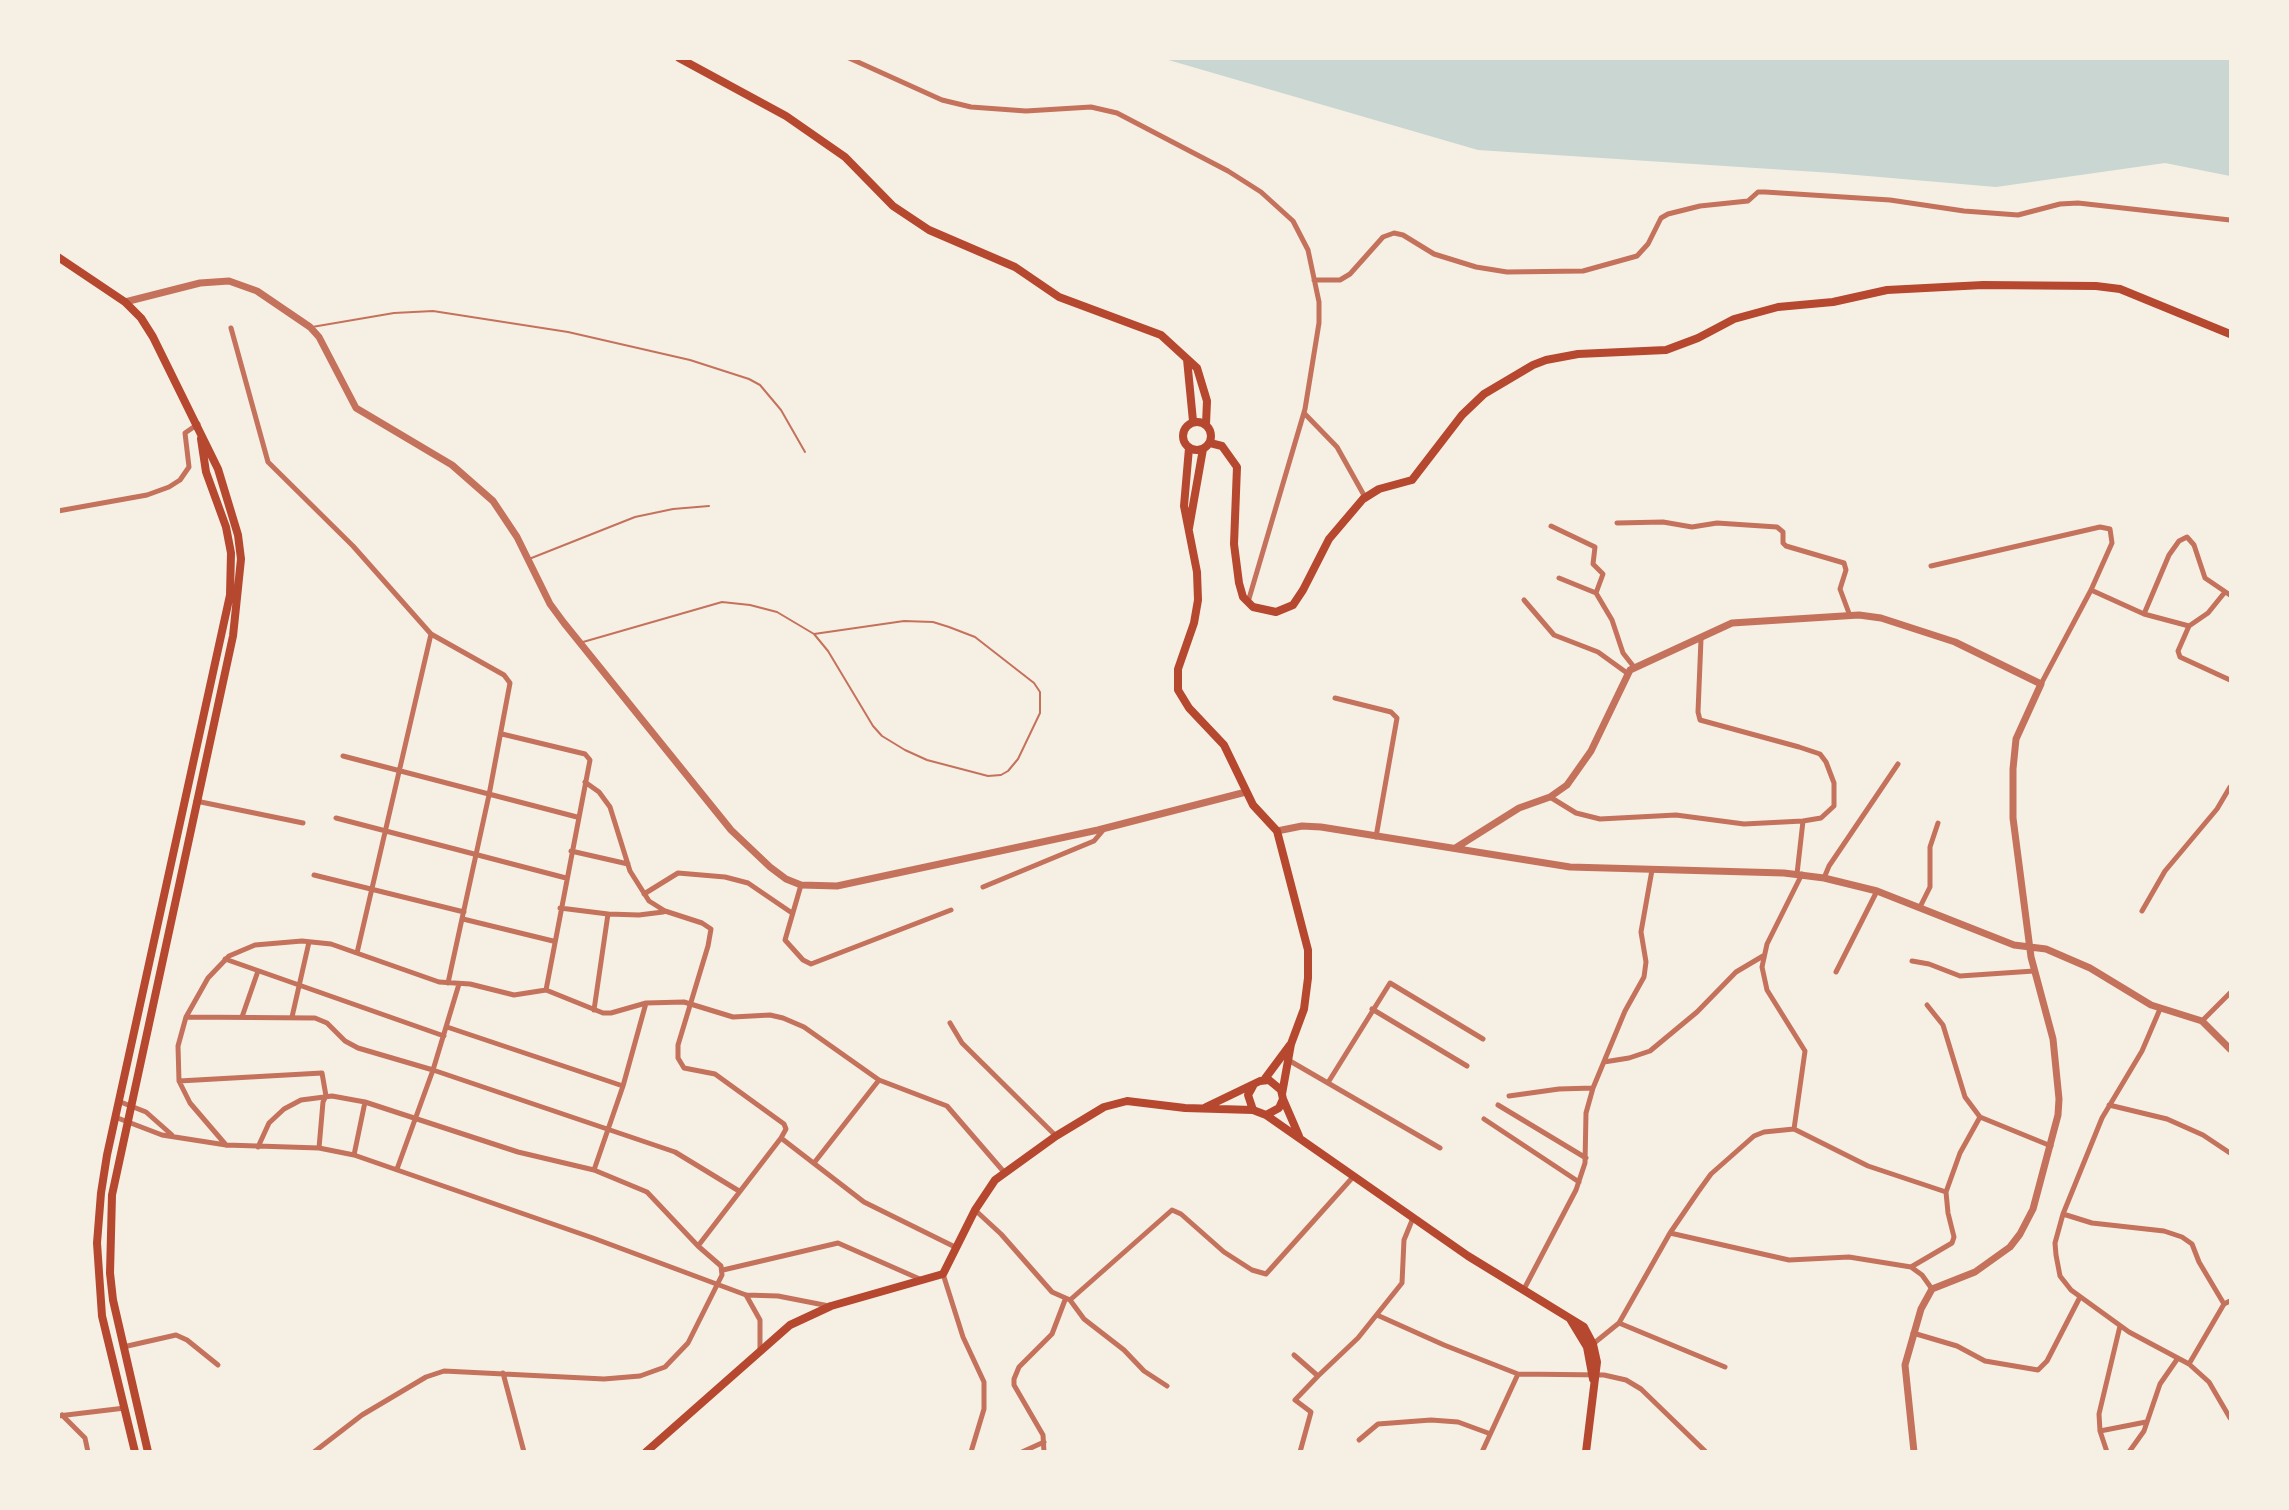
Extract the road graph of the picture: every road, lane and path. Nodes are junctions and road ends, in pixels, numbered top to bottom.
1 (679, 58) edge
2 (849, 58) edge
3 (2230, 220) edge
4 (58, 257) edge
5 (1314, 280) junction
6 (125, 302) junction
7 (310, 327) junction
8 (231, 328) dead end
9 (2230, 334) edge
10 (1187, 359) junction
11 (1304, 413) junction
12 (1193, 422) junction
13 (1206, 424) junction
14 (199, 427) junction
15 (1210, 443) junction
16 (1189, 448) junction
17 (1203, 449) junction
18 (805, 452) dead end
19 (1365, 497) junction
20 (709, 506) dead end
21 (58, 511) edge
22 (1617, 523) dead end
23 (1551, 526) dead end
24 (1188, 532) junction
25 (527, 560) junction
26 (1931, 566) dead end
27 (1559, 578) dead end
28 (2091, 590) junction
29 (1596, 593) junction
30 (2228, 593) edge
31 (1524, 600) dead end
32 (1248, 602) junction
33 (2144, 614) junction
34 (1850, 616) junction
35 (2189, 626) junction
36 (431, 634) junction
37 (814, 634) junction
38 (1701, 639) junction
39 (580, 643) junction
40 (1634, 667) junction
41 (1627, 673) junction
42 (2230, 680) edge
43 (2041, 684) junction
44 (1335, 698) dead end
45 (502, 734) junction
46 (342, 756) dead end
47 (1898, 764) dead end
48 (399, 770) junction
49 (585, 782) junction
50 (2230, 787) edge
51 (1246, 792) junction
52 (489, 795) junction
53 (1550, 797) junction
54 (196, 801) junction
55 (577, 817) junction
56 (336, 818) dead end
57 (1803, 821) junction
58 (303, 823) dead end
59 (1938, 823) dead end
60 (1106, 828) junction
61 (384, 830) junction
62 (1277, 831) junction
63 (1376, 837) junction
64 (1456, 847) junction
65 (571, 851) junction
66 (475, 856) junction
67 (628, 864) junction
68 (170, 866) junction
69 (182, 868) junction
70 (1652, 870) junction
71 (1800, 874) junction
72 (314, 875) dead end
73 (566, 878) junction
74 (1824, 879) junction
75 (801, 885) junction
76 (983, 887) dead end
77 (372, 889) junction
78 (1877, 891) junction
79 (644, 894) junction
80 (1920, 907) junction
81 (560, 908) junction
82 (951, 910) dead end
83 (664, 911) junction
84 (2142, 911) dead end
85 (464, 912) junction
86 (792, 913) junction
87 (608, 914) junction
88 (463, 919) junction
89 (554, 941) junction
90 (309, 942) junction
91 (2030, 945) junction
92 (357, 953) junction
93 (1763, 956) junction
94 (225, 959) junction
95 (1912, 961) dead end
96 (258, 970) junction
97 (2034, 971) junction
98 (1836, 972) dead end
99 (448, 983) junction
100 (459, 984) junction
101 (300, 985) junction
102 (546, 990) junction
103 (2230, 993) edge
104 (646, 1003) junction
105 (692, 1003) junction
106 (1927, 1005) dead end
107 (1372, 1009) junction
108 (2160, 1009) junction
109 (594, 1010) junction
110 (186, 1017) junction
111 (242, 1017) junction
112 (292, 1017) junction
113 (2202, 1021) junction
114 (950, 1023) dead end
115 (447, 1027) junction
116 (444, 1036) junction
117 (1483, 1039) dead end
118 (1291, 1044) junction
119 (2230, 1049) edge
120 (1290, 1061) junction
121 (1605, 1062) junction
122 (1467, 1066) dead end
123 (433, 1070) junction
124 (879, 1080) junction
125 (1264, 1080) junction
126 (179, 1081) junction
127 (1329, 1081) junction
128 (623, 1086) junction
129 (1253, 1086) junction
130 (1593, 1088) junction
131 (326, 1096) junction
132 (1509, 1096) dead end
133 (1282, 1097) junction
134 (118, 1101) junction
135 (365, 1102) junction
136 (131, 1104) junction
137 (1498, 1105) dead end
138 (2109, 1105) junction
139 (1204, 1107) junction
140 (1253, 1110) junction
141 (1266, 1115) junction
142 (115, 1117) junction
143 (1980, 1117) junction
144 (417, 1118) junction
145 (1484, 1119) dead end
146 (127, 1122) junction
147 (1794, 1129) junction
148 (608, 1130) junction
149 (1056, 1136) junction
150 (173, 1137) junction
151 (1300, 1137) junction
152 (781, 1138) junction
153 (226, 1145) junction
154 (2051, 1146) junction
155 (258, 1147) junction
156 (319, 1148) junction
157 (1440, 1148) dead end
158 (2230, 1153) edge
159 (354, 1155) junction
160 (1586, 1158) junction
161 (814, 1163) junction
162 (397, 1169) junction
163 (594, 1170) junction
164 (1004, 1172) junction
165 (1353, 1176) junction
166 (1579, 1182) junction
167 (738, 1191) junction
168 (1946, 1192) junction
169 (975, 1210) junction
170 (2063, 1214) junction
171 (1413, 1218) junction
172 (1670, 1233) junction
173 (698, 1246) junction
174 (955, 1247) junction
175 (1911, 1267) junction
176 (723, 1270) junction
177 (942, 1274) junction
178 (924, 1280) junction
179 (718, 1286) junction
180 (1932, 1289) junction
181 (1523, 1291) junction
182 (746, 1295) junction
183 (2080, 1297) junction
184 (1067, 1300) junction
185 (2230, 1301) edge
186 (2224, 1304) junction
187 (831, 1306) junction
188 (1377, 1316) junction
189 (1570, 1318) junction
190 (1619, 1323) junction
191 (2120, 1326) junction
192 (1913, 1333) junction
193 (1593, 1344) junction
194 (123, 1347) junction
195 (760, 1351) junction
196 (1294, 1355) dead end
197 (2178, 1358) junction
198 (2189, 1364) junction
199 (218, 1365) dead end
200 (1725, 1367) dead end
201 (503, 1373) junction
202 (1518, 1374) junction
203 (1594, 1375) junction
204 (1318, 1376) junction
205 (1167, 1386) dead end
206 (124, 1408) junction
207 (60, 1416) edge
208 (2230, 1418) edge
209 (2146, 1422) junction
210 (2100, 1431) junction
211 (1488, 1433) junction
212 (1359, 1440) dead end
213 (1044, 1442) junction
214 (88, 1452) edge
215 (135, 1452) edge
216 (148, 1452) edge
217 (314, 1452) edge
218 (524, 1452) edge
219 (646, 1452) edge
220 (971, 1452) edge
221 (1022, 1452) edge
222 (1044, 1452) edge
223 (1300, 1452) edge
224 (1482, 1452) edge
225 (1586, 1452) edge
226 (1706, 1452) edge
227 (1914, 1452) edge
228 (2107, 1452) edge
229 (2129, 1452) edge

1 - 10 main road
2 - 5 street
3 - 5 street
4 - 6 main road
5 - 11 street
6 - 7 street
6 - 14 main road
7 - 18 lane
7 - 25 street
8 - 36 street
9 - 19 main road
10 - 12 main road
10 - 13 main road
11 - 19 street
11 - 32 street
12 - 13 main road
12 - 16 main road
13 - 15 main road
14 - 21 street
14 - 54 main road
14 - 68 main road
15 - 17 main road
15 - 32 main road
16 - 17 main road
16 - 24 main road
17 - 24 main road
19 - 32 main road
20 - 25 lane
22 - 34 street
23 - 29 street
24 - 51 main road
25 - 39 street
26 - 28 street
27 - 29 street
28 - 33 street
28 - 43 street
29 - 40 street
30 - 33 street
30 - 35 street
31 - 41 street
33 - 35 street
34 - 38 street
34 - 43 street
35 - 42 street
36 - 45 street
36 - 48 street
37 - 37 lane
37 - 39 lane
38 - 40 street
38 - 57 street
39 - 75 street
40 - 41 street
41 - 53 street
43 - 91 street
44 - 63 street
45 - 49 street
45 - 52 street
46 - 48 street
47 - 74 street
48 - 52 street
48 - 61 street
49 - 55 street
49 - 67 street
50 - 84 street
51 - 60 street
51 - 62 main road
52 - 55 street
52 - 66 street
53 - 57 street
53 - 64 street
54 - 58 street
54 - 69 main road
55 - 65 street
56 - 61 street
57 - 71 street
59 - 80 street
60 - 75 street
60 - 76 street
61 - 66 street
61 - 77 street
62 - 63 street
62 - 118 main road
63 - 64 street
64 - 70 street
65 - 67 street
65 - 73 street
66 - 73 street
66 - 85 street
67 - 79 street
68 - 69 main road
68 - 134 main road
69 - 136 main road
70 - 71 street
70 - 121 street
71 - 74 street
71 - 93 street
72 - 77 street
73 - 81 street
74 - 78 street
75 - 86 street
77 - 85 street
77 - 92 street
78 - 80 street
78 - 98 street
79 - 83 street
79 - 86 street
80 - 91 street
81 - 87 street
81 - 89 street
82 - 86 street
83 - 87 street
83 - 105 street
85 - 88 street
87 - 109 street
88 - 89 street
88 - 99 street
89 - 102 street
90 - 92 street
90 - 94 street
90 - 101 street
91 - 97 street
91 - 108 street
92 - 99 street
93 - 121 street
93 - 147 street
94 - 96 street
94 - 110 street
95 - 97 street
96 - 101 street
96 - 111 street
97 - 154 street
99 - 100 street
100 - 102 street
100 - 115 street
101 - 112 street
101 - 116 street
102 - 109 street
103 - 113 street
104 - 105 street
104 - 109 street
104 - 128 street
105 - 124 street
105 - 152 street
106 - 143 street
107 - 117 street
107 - 122 street
107 - 127 street
108 - 113 street
108 - 138 street
110 - 111 street
110 - 126 street
111 - 112 street
112 - 123 street
113 - 119 street
114 - 149 street
115 - 116 street
115 - 128 street
116 - 123 street
118 - 120 main road
118 - 125 main road
120 - 127 street
120 - 133 main road
121 - 130 street
123 - 144 street
123 - 148 street
124 - 161 street
124 - 164 street
125 - 129 main road
125 - 133 main road
126 - 131 street
126 - 153 street
127 - 157 street
128 - 148 street
129 - 139 main road
129 - 140 main road
130 - 132 street
130 - 160 street
131 - 135 street
131 - 155 street
131 - 156 street
133 - 141 main road
133 - 151 main road
134 - 136 street
134 - 142 main road
135 - 144 street
135 - 159 street
136 - 146 main road
136 - 150 street
137 - 160 street
138 - 158 street
138 - 170 street
139 - 140 main road
139 - 149 main road
140 - 141 main road
141 - 151 main road
142 - 146 street
142 - 206 main road
143 - 154 street
143 - 168 street
144 - 162 street
144 - 163 street
145 - 166 street
146 - 150 street
146 - 194 main road
147 - 168 street
147 - 172 street
148 - 163 street
148 - 167 street
149 - 164 main road
150 - 153 street
151 - 165 main road
152 - 161 street
152 - 167 street
153 - 155 street
154 - 180 street
155 - 156 street
156 - 159 street
159 - 162 street
160 - 166 street
161 - 174 street
162 - 179 street
163 - 173 street
164 - 169 main road
165 - 171 main road
165 - 184 street
166 - 181 street
167 - 173 street
168 - 175 street
169 - 174 main road
169 - 184 street
170 - 183 street
170 - 186 street
171 - 181 main road
171 - 188 street
172 - 175 street
172 - 190 street
173 - 176 street
174 - 177 main road
175 - 180 street
176 - 178 street
176 - 179 street
177 - 178 main road
177 - 220 street
178 - 187 main road
179 - 182 street
179 - 201 street
180 - 192 street
181 - 189 main road
182 - 187 street
182 - 195 street
183 - 191 street
183 - 192 street
184 - 205 street
184 - 213 street
185 - 186 street
186 - 198 street
187 - 195 main road
188 - 202 street
188 - 204 street
189 - 193 main road
189 - 203 main road
190 - 193 street
190 - 200 street
191 - 197 street
191 - 210 street
192 - 227 street
193 - 203 main road
194 - 199 street
194 - 216 main road
195 - 219 main road
196 - 204 street
197 - 198 street
197 - 209 street
198 - 208 street
201 - 217 street
201 - 218 street
202 - 203 street
202 - 211 street
203 - 225 main road
203 - 226 street
204 - 223 street
206 - 207 street
206 - 215 main road
207 - 214 street
209 - 210 street
209 - 229 street
210 - 228 street
211 - 212 street
211 - 224 street
213 - 221 street
213 - 222 street

